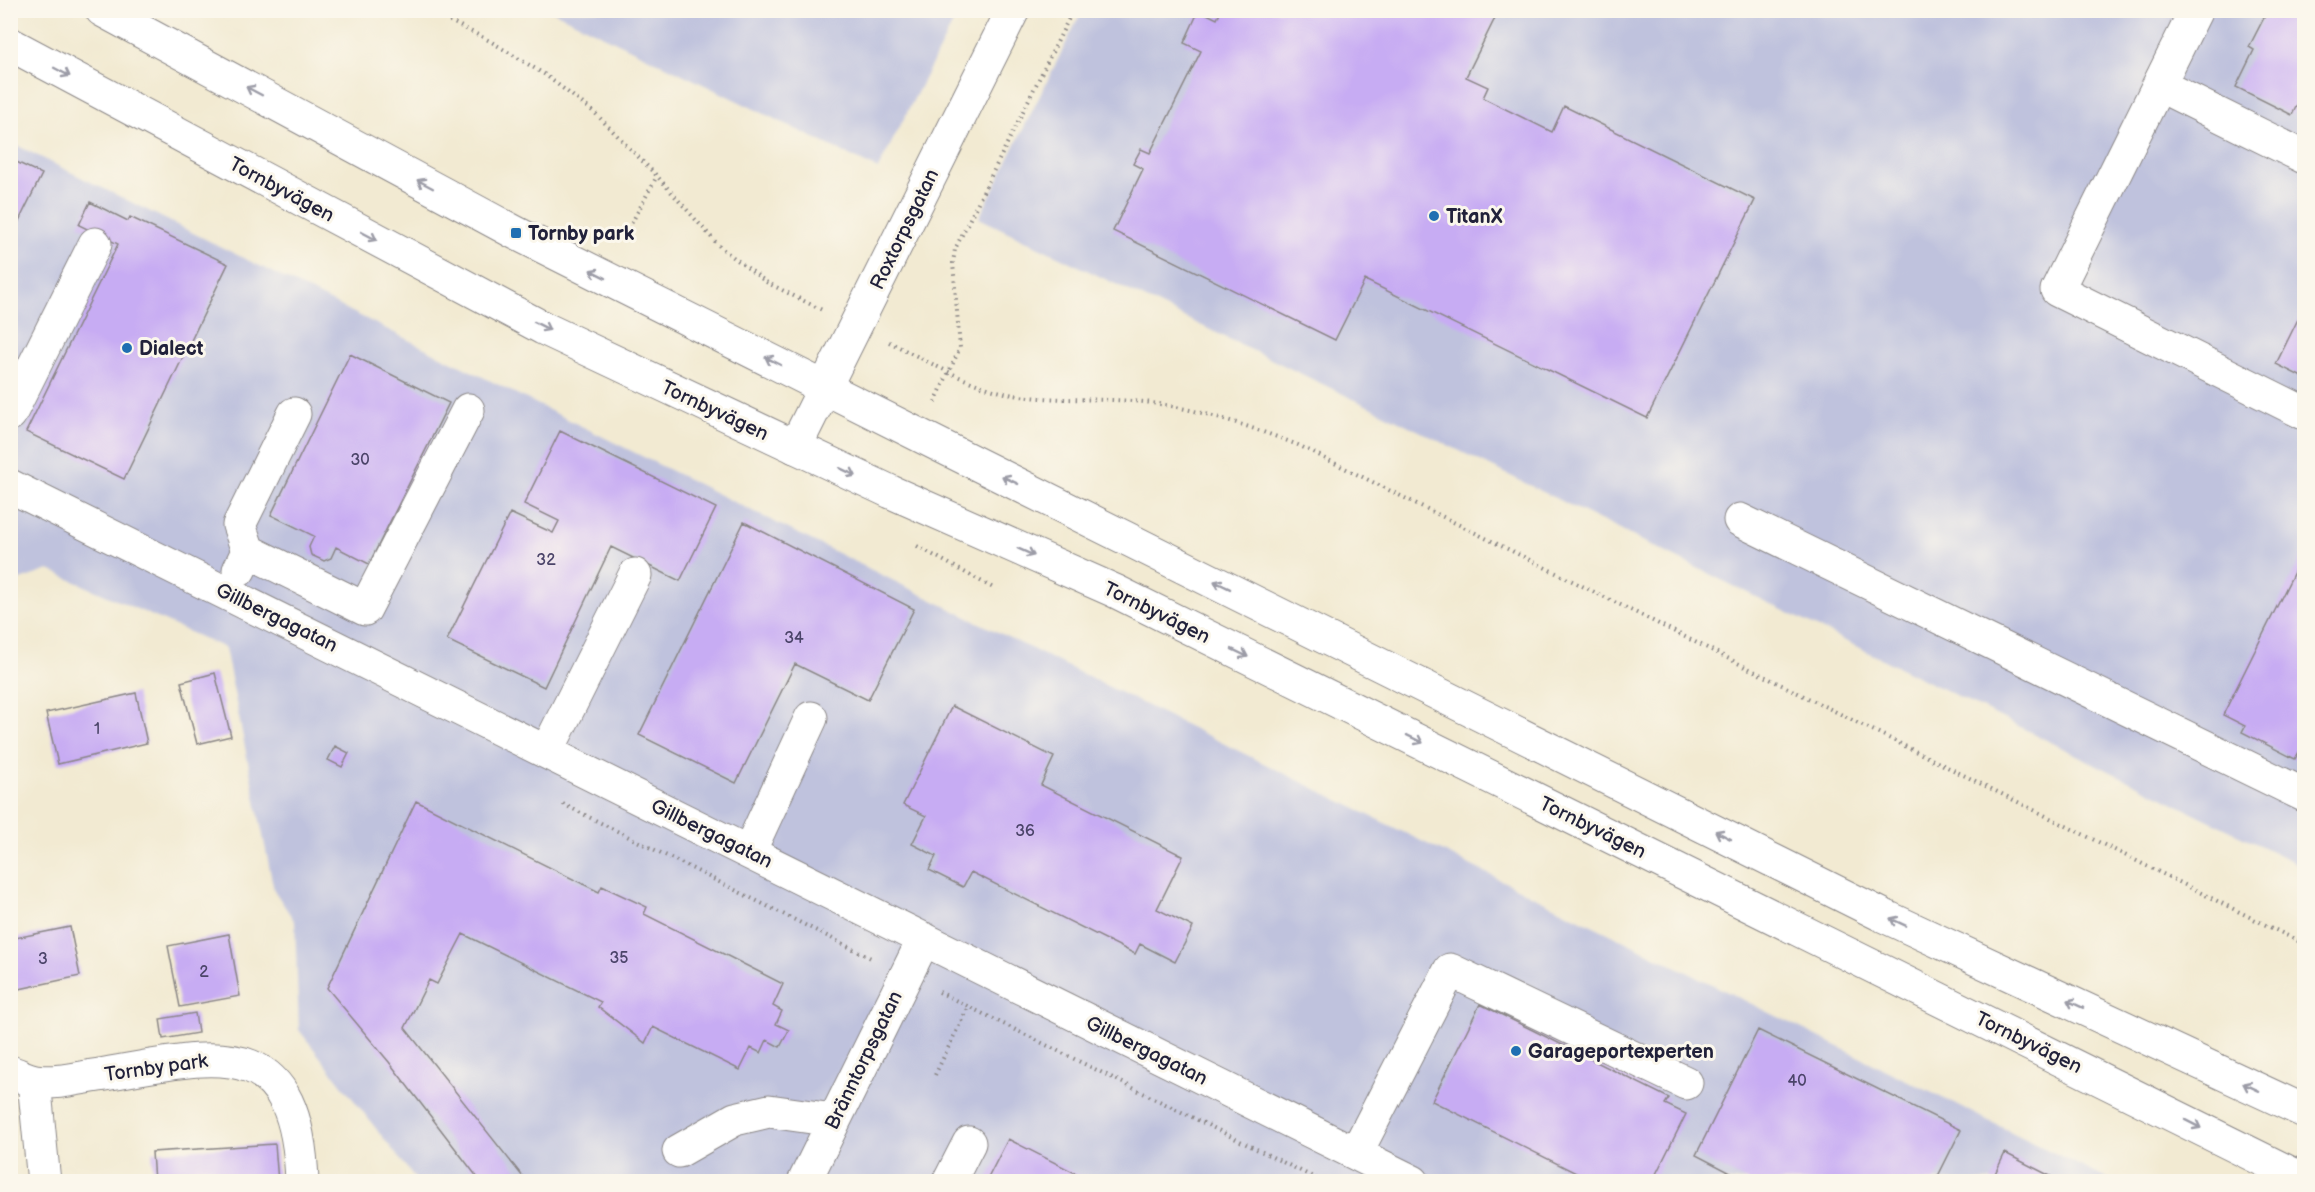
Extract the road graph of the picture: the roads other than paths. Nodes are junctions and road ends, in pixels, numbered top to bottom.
1 (102, 10) edge
2 (1013, 10) edge
3 (2196, 10) edge
4 (10, 44) edge
5 (2160, 85) junction
6 (2304, 157) edge
7 (95, 244) dead end
8 (825, 388) junction
9 (468, 410) dead end
10 (2304, 413) edge
11 (10, 414) edge
12 (294, 414) dead end
13 (795, 447) junction
14 (10, 486) edge
15 (1740, 520) dead end
16 (248, 551) junction
17 (635, 575) dead end
18 (227, 593) junction
19 (365, 609) junction
20 (343, 650) junction
21 (811, 718) dead end
22 (547, 751) junction
23 (2304, 795) edge
24 (749, 852) junction
25 (924, 939) junction
26 (22, 1076) edge
27 (1686, 1083) dead end
28 (2304, 1111) edge
29 (833, 1120) junction
30 (969, 1143) dead end
31 (679, 1151) dead end
32 (1356, 1153) junction
33 (1397, 1178) edge
34 (2304, 1180) edge
35 (44, 1182) edge
36 (302, 1182) edge
37 (804, 1182) edge
38 (949, 1182) edge

8 -> 1 main road
2 - 8 main road, Roxtorpsgatan
3 - 5 main road
4 -> 13 main road, Tornbyvägen
5 - 6 main road
5 - 10 main road
7 - 11 main road
8 - 13 main road, Roxtorpsgatan
28 -> 8 main road
9 - 19 main road
12 - 16 main road
13 -> 34 main road, Tornbyvägen
14 - 18 main road, Gillbergagatan
15 - 23 main road
16 - 18 main road
16 - 19 main road
17 - 22 main road
18 - 20 main road, Gillbergagatan
19 - 20 main road
20 - 22 main road, Gillbergagatan
21 - 24 main road
22 - 24 main road, Gillbergagatan
24 - 25 main road, Gillbergagatan
25 - 29 main road, Bränntorpsgatan
25 - 32 main road, Gillbergagatan
26 - 35 main road, Tornby park
26 - 36 main road, Tornby park
27 - 32 main road
29 - 31 main road
29 - 37 main road, Bränntorpsgatan
30 - 38 main road
32 - 33 main road, Gillbergagatan

